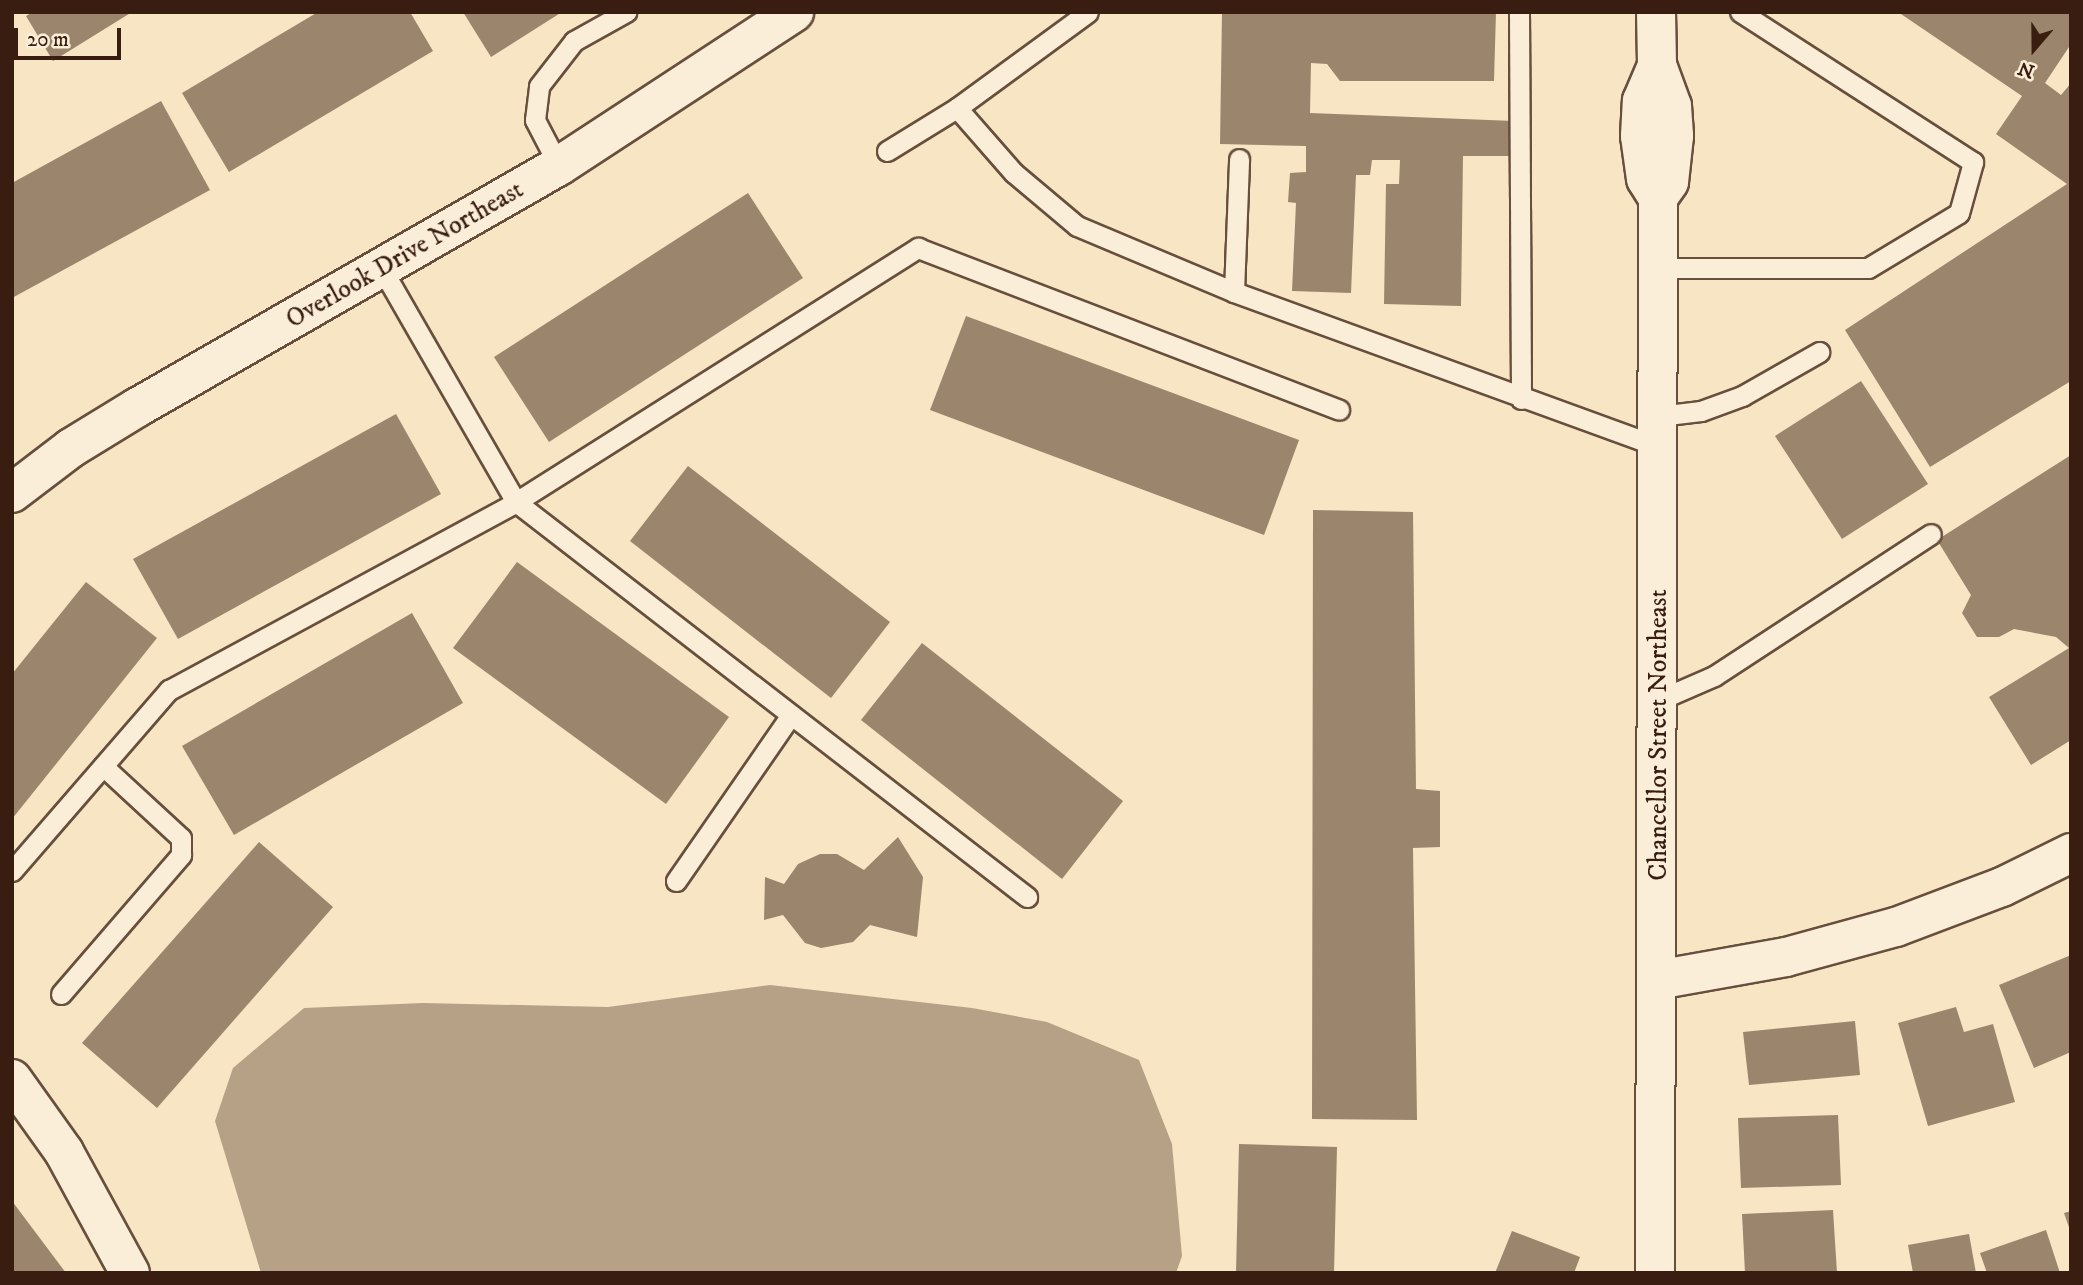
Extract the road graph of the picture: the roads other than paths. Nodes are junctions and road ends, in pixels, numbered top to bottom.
1 (626, 12) edge
2 (794, 12) edge
3 (1088, 12) edge
4 (1519, 12) edge
5 (1656, 12) edge
6 (1740, 12) edge
7 (957, 108) junction
8 (887, 151) dead end
9 (1239, 159) dead end
10 (559, 166) junction
11 (1658, 268) junction
12 (382, 269) junction
13 (1234, 292) junction
14 (1819, 352) dead end
15 (1521, 399) junction
16 (1339, 411) dead end
17 (1659, 432) junction
18 (12, 493) edge
19 (516, 502) junction
20 (1931, 534) dead end
21 (1659, 700) junction
22 (791, 715) junction
23 (103, 766) junction
24 (2071, 853) edge
25 (12, 872) edge
26 (676, 881) dead end
27 (1027, 897) dead end
28 (1657, 979) junction
29 (61, 994) dead end
30 (12, 1079) edge
31 (130, 1273) edge
32 (1655, 1273) edge

1 - 10 lane
2 - 10 street, Overlook Drive Northeast
3 - 7 lane
4 - 15 lane
5 - 11 street, Chancellor Street Northeast
6 - 11 lane
7 - 8 lane
7 - 13 lane
9 - 13 lane
10 - 12 street, Overlook Drive Northeast
11 - 17 street, Chancellor Street Northeast
12 - 18 street, Overlook Drive Northeast
12 - 19 lane
13 - 15 lane
14 - 17 lane
15 - 17 lane
16 - 19 lane
17 - 21 street, Chancellor Street Northeast
19 - 22 lane
19 - 23 lane
20 - 21 lane
21 - 28 street, Chancellor Street Northeast
22 - 26 lane
22 - 27 lane
23 - 25 lane
23 - 29 lane
24 - 28 street
28 - 32 street, Chancellor Street Northeast
30 - 31 street

